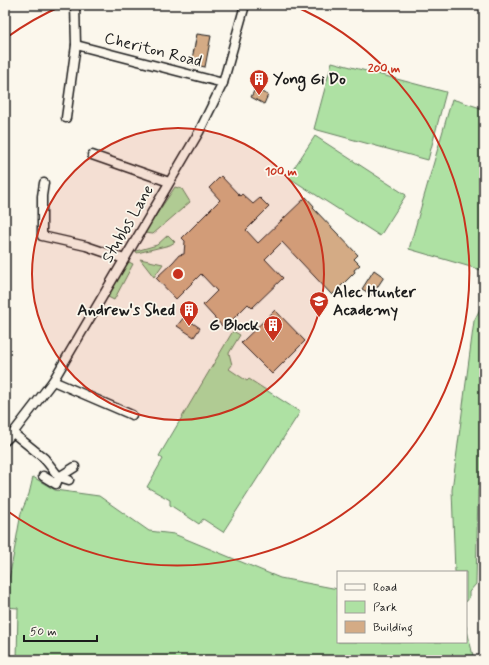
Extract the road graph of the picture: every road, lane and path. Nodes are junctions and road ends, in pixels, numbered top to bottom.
1 (75, 5) edge
2 (245, 5) edge
3 (76, 45) junction
4 (223, 83) junction
5 (66, 118) dead end
6 (92, 155) dead end
7 (169, 182) junction
8 (44, 183) dead end
9 (124, 259) junction
10 (53, 381) junction
11 (132, 415) dead end
12 (13, 433) junction
13 (5, 441) edge
14 (76, 467) dead end
15 (43, 476) dead end
16 (59, 477) junction
17 (69, 480) dead end

1 - 3 street
2 - 4 street, Stubbs Lane
3 - 4 street, Cheriton Road
3 - 5 street
4 - 7 street, Stubbs Lane
6 - 7 street
7 - 9 street, Stubbs Lane
8 - 9 street
9 - 10 street, Stubbs Lane
10 - 11 street
10 - 12 street, Stubbs Lane
12 - 13 street, Stubbs Lane
12 - 16 street
14 - 16 street
15 - 16 street
16 - 17 street

